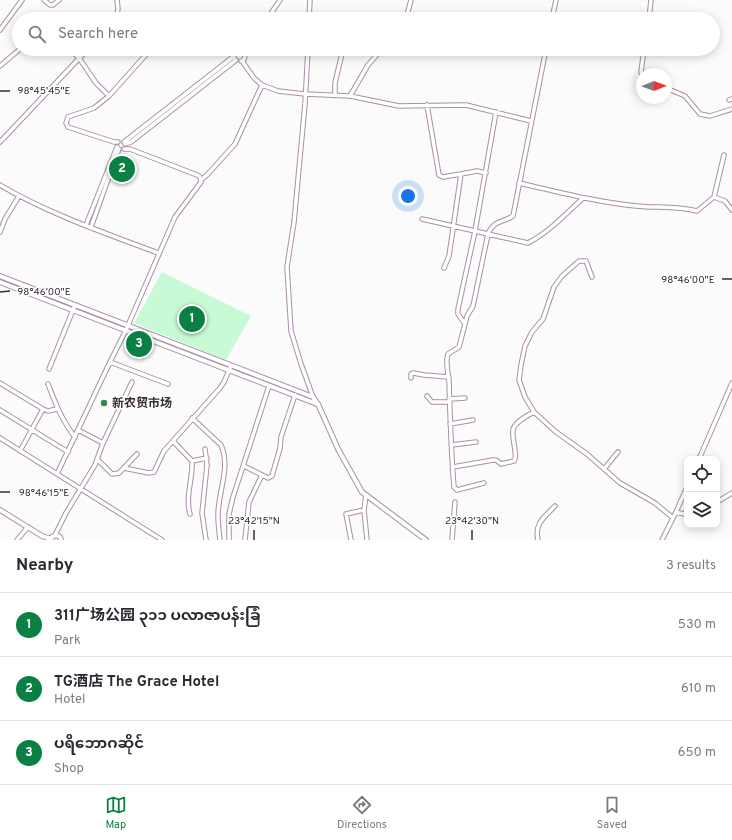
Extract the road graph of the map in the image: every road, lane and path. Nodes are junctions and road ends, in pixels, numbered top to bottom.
1 (22, 0) edge
2 (44, 0) edge
3 (59, 0) edge
4 (117, 0) edge
5 (280, 0) edge
6 (310, 0) edge
7 (411, 0) edge
8 (556, 0) edge
9 (651, 0) edge
10 (13, 12) edge
11 (117, 12) edge
12 (272, 12) edge
13 (309, 12) edge
14 (408, 12) edge
15 (553, 12) edge
16 (650, 12) edge
17 (12, 14) edge
18 (0, 30) edge
19 (12, 56) edge
20 (145, 56) edge
21 (245, 56) edge
22 (308, 56) edge
23 (341, 56) edge
24 (376, 56) edge
25 (545, 56) edge
26 (644, 56) edge
27 (79, 58) joint
28 (235, 58) joint
29 (242, 61) junction
30 (0, 66) edge
31 (643, 68) edge
32 (262, 85) junction
33 (672, 91) edge
34 (305, 94) junction
35 (335, 95) junction
36 (109, 96) junction
37 (350, 96) junction
38 (427, 105) junction
39 (732, 110) edge
40 (496, 112) junction
41 (531, 121) junction
42 (0, 142) edge
43 (117, 145) junction
44 (125, 145) junction
45 (724, 155) dead end
46 (486, 172) junction
47 (461, 174) junction
48 (201, 180) junction
49 (519, 183) junction
50 (0, 185) edge
51 (19, 196) junction
52 (714, 197) junction
53 (583, 198) junction
54 (732, 210) edge
55 (422, 219) dead end
56 (86, 225) junction
57 (454, 226) junction
58 (90, 227) junction
59 (475, 231) junction
60 (0, 232) edge
61 (488, 234) junction
62 (158, 253) junction
63 (444, 268) dead end
64 (0, 276) edge
65 (592, 277) dead end
66 (0, 282) edge
67 (24, 286) junction
68 (21, 290) junction
69 (49, 295) junction
70 (46, 300) junction
71 (75, 305) junction
72 (73, 310) junction
73 (100, 318) junction
74 (465, 324) junction
75 (128, 325) junction
76 (126, 330) junction
77 (170, 341) junction
78 (168, 347) junction
79 (200, 353) junction
80 (198, 358) junction
81 (110, 362) junction
82 (231, 365) junction
83 (49, 369) dead end
84 (229, 370) junction
85 (449, 377) junction
86 (411, 378) dead end
87 (132, 382) dead end
88 (0, 383) edge
89 (732, 383) edge
90 (48, 384) dead end
91 (168, 384) dead end
92 (269, 386) junction
93 (295, 395) junction
94 (427, 396) dead end
95 (313, 397) junction
96 (465, 398) dead end
97 (450, 400) junction
98 (318, 404) junction
99 (58, 409) junction
100 (0, 410) edge
101 (43, 410) junction
102 (534, 412) junction
103 (192, 418) junction
104 (473, 420) dead end
105 (450, 424) junction
106 (32, 429) junction
107 (78, 430) junction
108 (75, 437) junction
109 (0, 438) edge
110 (173, 441) junction
111 (103, 442) junction
112 (476, 442) dead end
113 (451, 445) junction
114 (205, 449) dead end
115 (20, 451) junction
116 (68, 452) junction
117 (618, 452) dead end
118 (137, 454) dead end
119 (700, 456) edge
120 (207, 458) junction
121 (97, 459) junction
122 (192, 461) junction
123 (244, 466) junction
124 (453, 467) junction
125 (124, 468) junction
126 (604, 469) junction
127 (58, 474) junction
128 (262, 475) junction
129 (484, 483) dead end
130 (81, 488) junction
131 (685, 492) edge
132 (732, 493) edge
133 (366, 495) junction
134 (720, 500) edge
135 (455, 502) dead end
136 (555, 506) dead end
137 (0, 510) edge
138 (364, 510) junction
139 (676, 512) junction
140 (190, 514) dead end
141 (684, 514) edge
142 (674, 518) junction
143 (28, 527) junction
144 (52, 538) edge
145 (17, 540) edge
146 (61, 540) edge
147 (162, 540) edge
148 (206, 540) edge
149 (220, 540) edge
150 (229, 540) edge
151 (246, 540) edge
152 (351, 540) edge
153 (367, 540) edge
154 (426, 540) edge
155 (452, 540) edge
156 (538, 540) edge
157 (662, 540) edge

1 - 10 street
2 - 3 street
4 - 11 street
5 - 12 street
6 - 13 street
7 - 14 street
8 - 15 street
9 - 16 street
17 - 18 street
19 - 30 street
20 - 36 street
21 - 29 street
22 - 34 street
23 - 35 street
24 - 37 street
25 - 41 street
26 - 31 street
27 - 36 street
27 - 42 street
28 - 29 street
28 - 44 street
29 - 32 street
32 - 34 street
32 - 48 street
33 - 39 street
34 - 35 street
34 - 95 street
35 - 37 street
36 - 43 street
37 - 38 street
38 - 40 street
38 - 47 street
40 - 41 street
40 - 46 street
41 - 49 street
43 - 44 street
43 - 44 street
43 - 56 street
43 - 58 street
44 - 48 street
45 - 52 street
46 - 47 street
46 - 59 street
47 - 57 street
48 - 62 street
49 - 53 street
49 - 61 street
50 - 51 street
51 - 56 street
51 - 60 street
52 - 53 street
52 - 54 street
53 - 61 street
55 - 57 street
56 - 58 street
57 - 59 street
57 - 63 street
58 - 62 street
59 - 61 street
59 - 74 street
61 - 74 street
62 - 75 street
64 - 67 main road
65 - 102 street
66 - 68 main road
67 - 68 main road
67 - 69 main road
68 - 70 main road
69 - 70 main road
69 - 71 main road
70 - 72 main road
71 - 72 street
71 - 73 main road
72 - 73 main road
72 - 83 street
73 - 75 main road
73 - 76 main road
74 - 85 street
75 - 76 street
75 - 77 main road
76 - 78 main road
76 - 81 street
77 - 78 main road
77 - 79 main road
78 - 80 main road
79 - 80 main road
79 - 82 main road
80 - 84 main road
81 - 91 street
81 - 107 street
82 - 84 street
82 - 95 main road
84 - 92 main road
84 - 103 street
85 - 86 street
85 - 97 street
87 - 111 street
88 - 101 street
89 - 119 street
90 - 99 street
92 - 93 main road
92 - 123 street
93 - 98 main road
93 - 128 street
94 - 97 street
95 - 98 main road
96 - 97 street
97 - 105 street
98 - 133 main road
99 - 101 street
99 - 108 street
100 - 106 street
101 - 106 street
102 - 124 street
102 - 126 street
103 - 110 street
103 - 149 street
104 - 105 street
105 - 113 street
106 - 115 street
106 - 116 street
107 - 108 street
107 - 111 street
108 - 116 street
109 - 115 street
110 - 122 street
110 - 125 street
111 - 121 street
112 - 113 street
113 - 124 street
114 - 120 street
115 - 127 street
116 - 127 street
117 - 126 street
118 - 125 street
120 - 122 street
120 - 148 street
121 - 125 street
121 - 130 street
122 - 140 street
123 - 128 street
123 - 150 street
124 - 129 street
126 - 142 street
127 - 130 street
128 - 151 street
130 - 144 street
130 - 147 street
131 - 139 street
132 - 134 street
133 - 138 street
133 - 154 main road
135 - 155 street
136 - 156 street
137 - 143 main road
138 - 152 street
138 - 153 street
139 - 141 street
139 - 142 street
142 - 157 street
143 - 144 main road
143 - 145 street
144 - 146 main road

